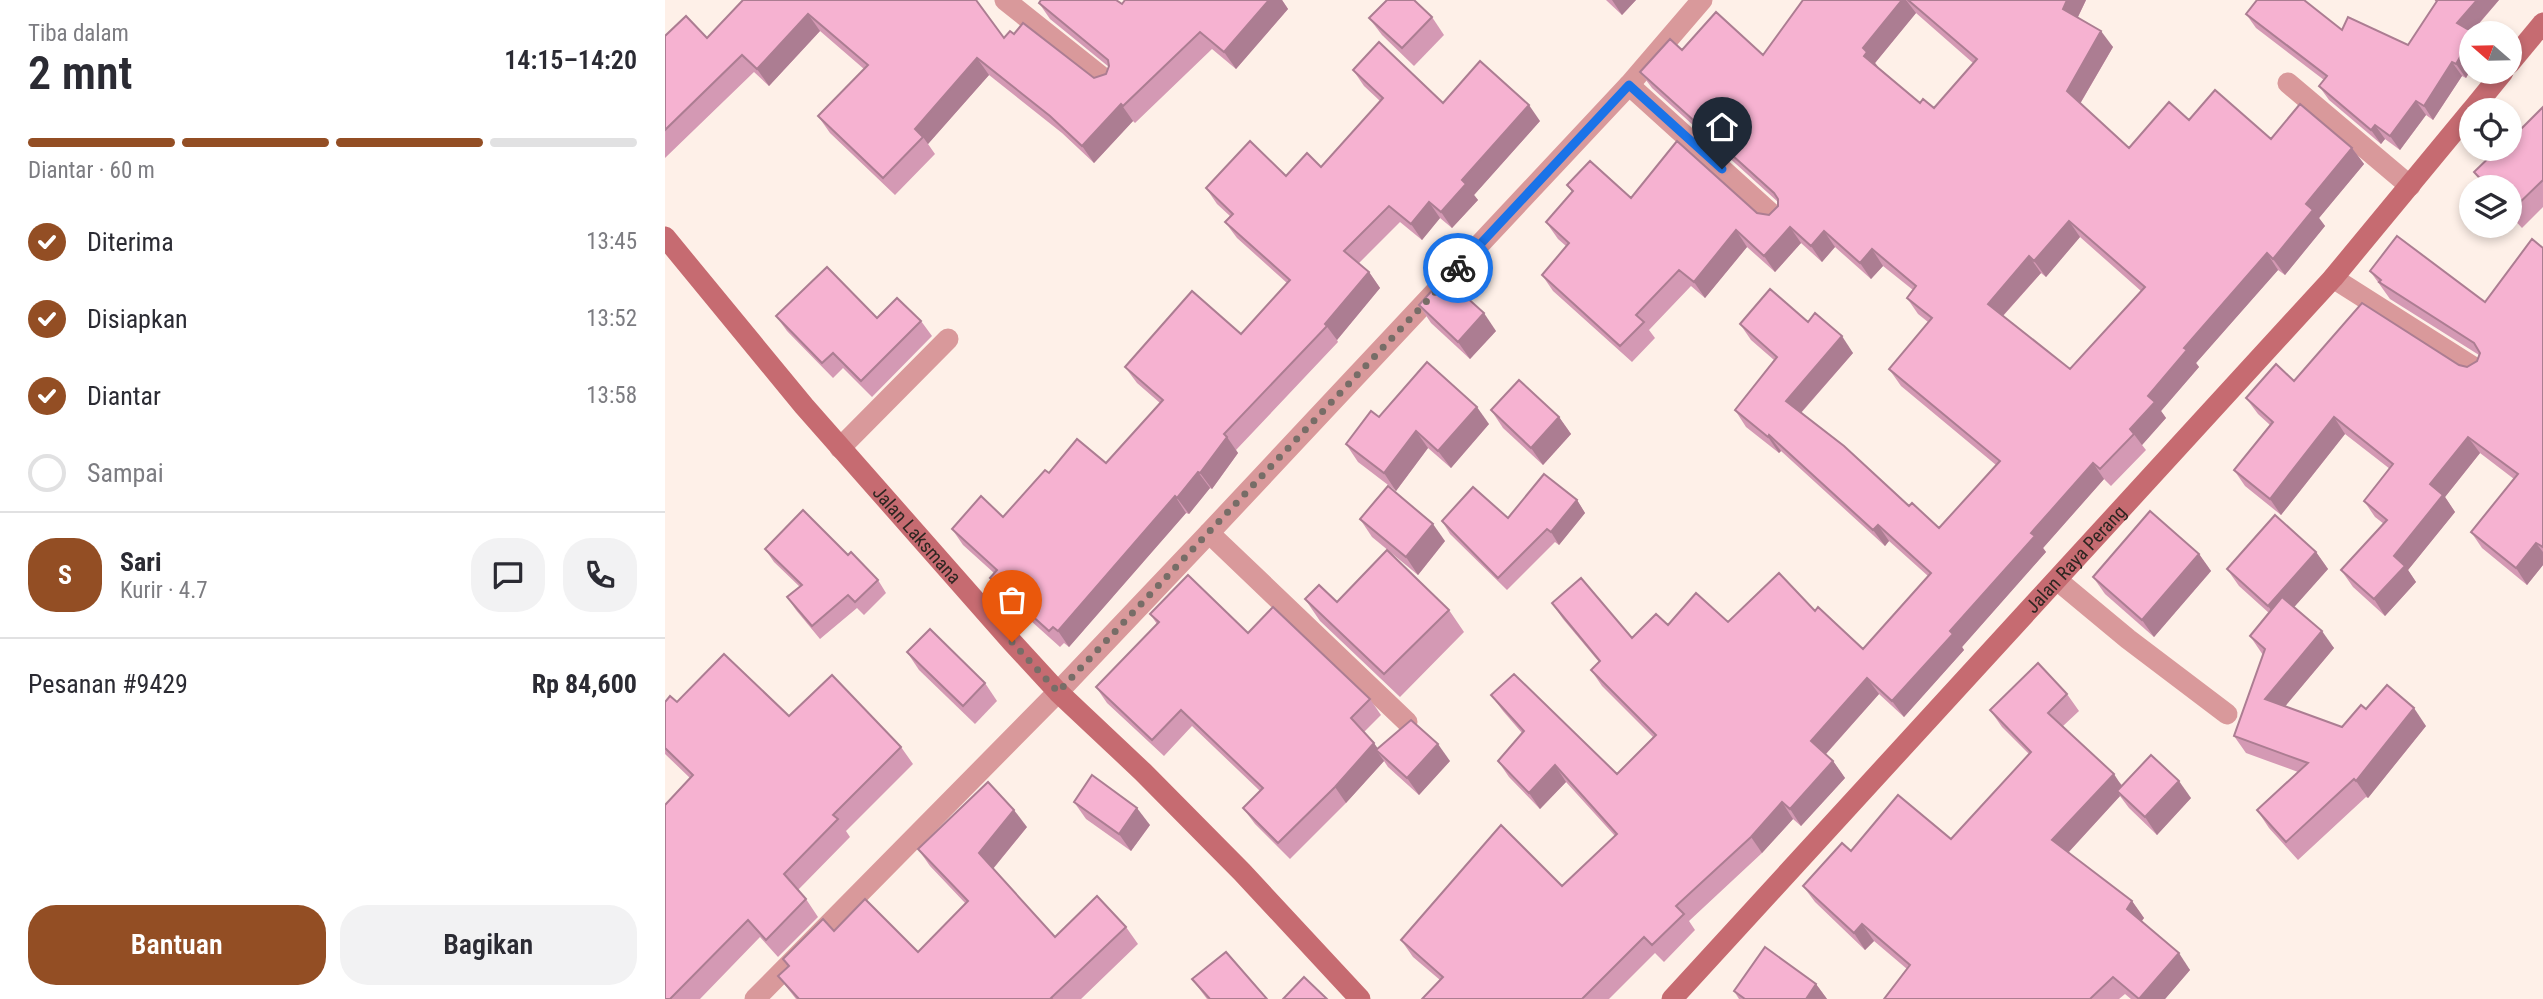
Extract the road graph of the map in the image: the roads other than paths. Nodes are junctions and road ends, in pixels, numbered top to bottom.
1 (1005, 0) edge
2 (1702, 0) edge
3 (2543, 23) edge
4 (2522, 48) edge
5 (1108, 82) edge
6 (2288, 83) dead end
7 (2493, 84) edge
8 (1629, 85) junction
9 (2482, 98) edge
10 (2459, 126) edge
11 (2410, 186) junction
12 (1777, 219) edge
13 (665, 237) edge
14 (2333, 278) junction
15 (948, 339) dead end
16 (2478, 370) edge
17 (840, 448) junction
18 (1209, 533) junction
19 (2057, 580) junction
20 (1058, 692) junction
21 (2227, 714) dead end
22 (1407, 722) edge
23 (755, 999) edge
24 (1360, 999) edge
25 (1672, 999) edge

1 - 5 street
2 - 8 street
3 - 4 main road
6 - 11 street
7 - 9 main road, Jalan Raya Perang
8 - 12 street
8 - 18 street
10 - 11 main road, Jalan Raya Perang
11 - 14 main road, Jalan Raya Perang
13 - 17 main road, Jalan Laksmana
14 - 16 street
14 - 19 main road, Jalan Raya Perang
15 - 17 street
17 - 20 main road, Jalan Laksmana
18 - 20 street
18 - 22 street
19 - 21 street
19 - 25 main road, Jalan Raya Perang
20 - 23 street
20 - 24 main road, Jalan Laksmana

